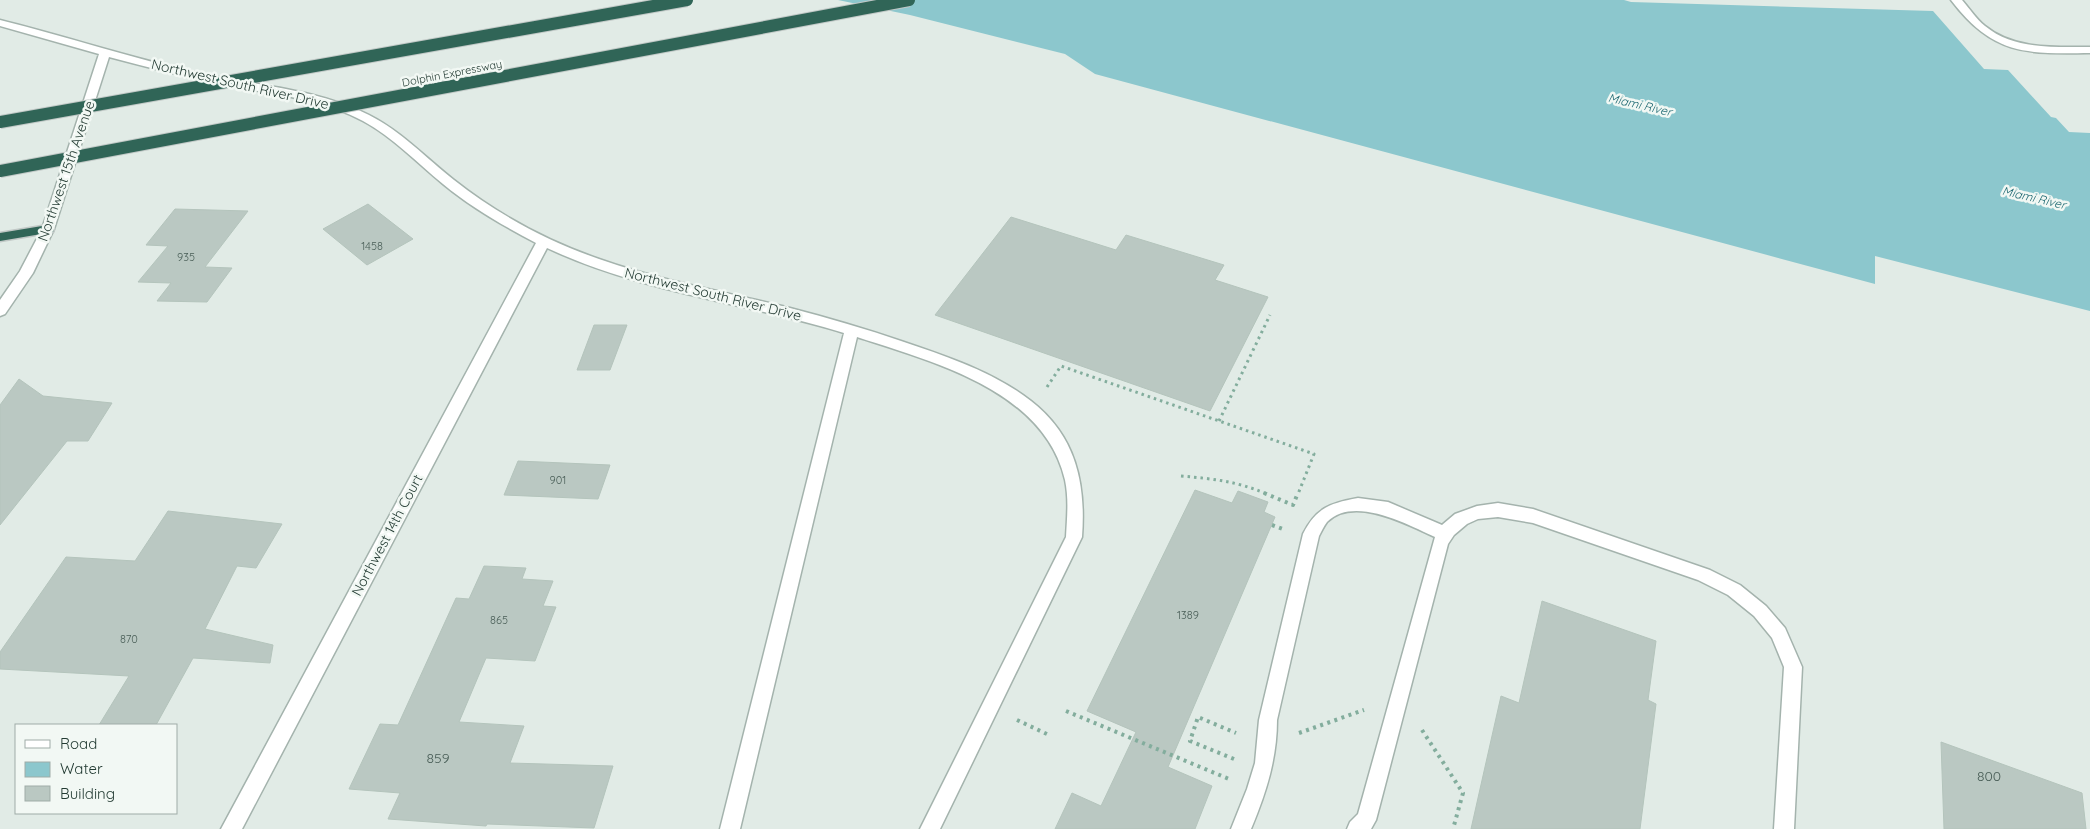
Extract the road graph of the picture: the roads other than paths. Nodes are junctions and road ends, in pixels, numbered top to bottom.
1 (687, 0) edge
2 (909, 0) edge
3 (1956, 0) edge
4 (0, 23) edge
5 (2090, 50) edge
6 (106, 52) junction
7 (0, 122) edge
8 (0, 171) edge
9 (48, 229) junction
10 (0, 237) edge
11 (544, 241) junction
12 (0, 312) edge
13 (852, 329) junction
14 (1446, 534) junction
15 (231, 829) edge
16 (730, 829) edge
17 (930, 829) edge
18 (1241, 829) edge
19 (1357, 829) edge
20 (1784, 829) edge

1 - 7 highway, bridge
2 - 8 highway, Dolphin Expressway, bridge
3 - 5 street
4 - 6 street, Northwest South River Drive
6 - 9 street, Northwest 15th Avenue
6 - 11 street, Northwest South River Drive
9 - 10 highway
9 - 12 street, Northwest 15th Avenue
11 - 13 street, Northwest South River Drive
11 - 15 street, Northwest 14th Court
13 - 16 street
13 - 17 street, Northwest South River Drive
14 - 18 street
14 - 19 street
14 - 20 street

